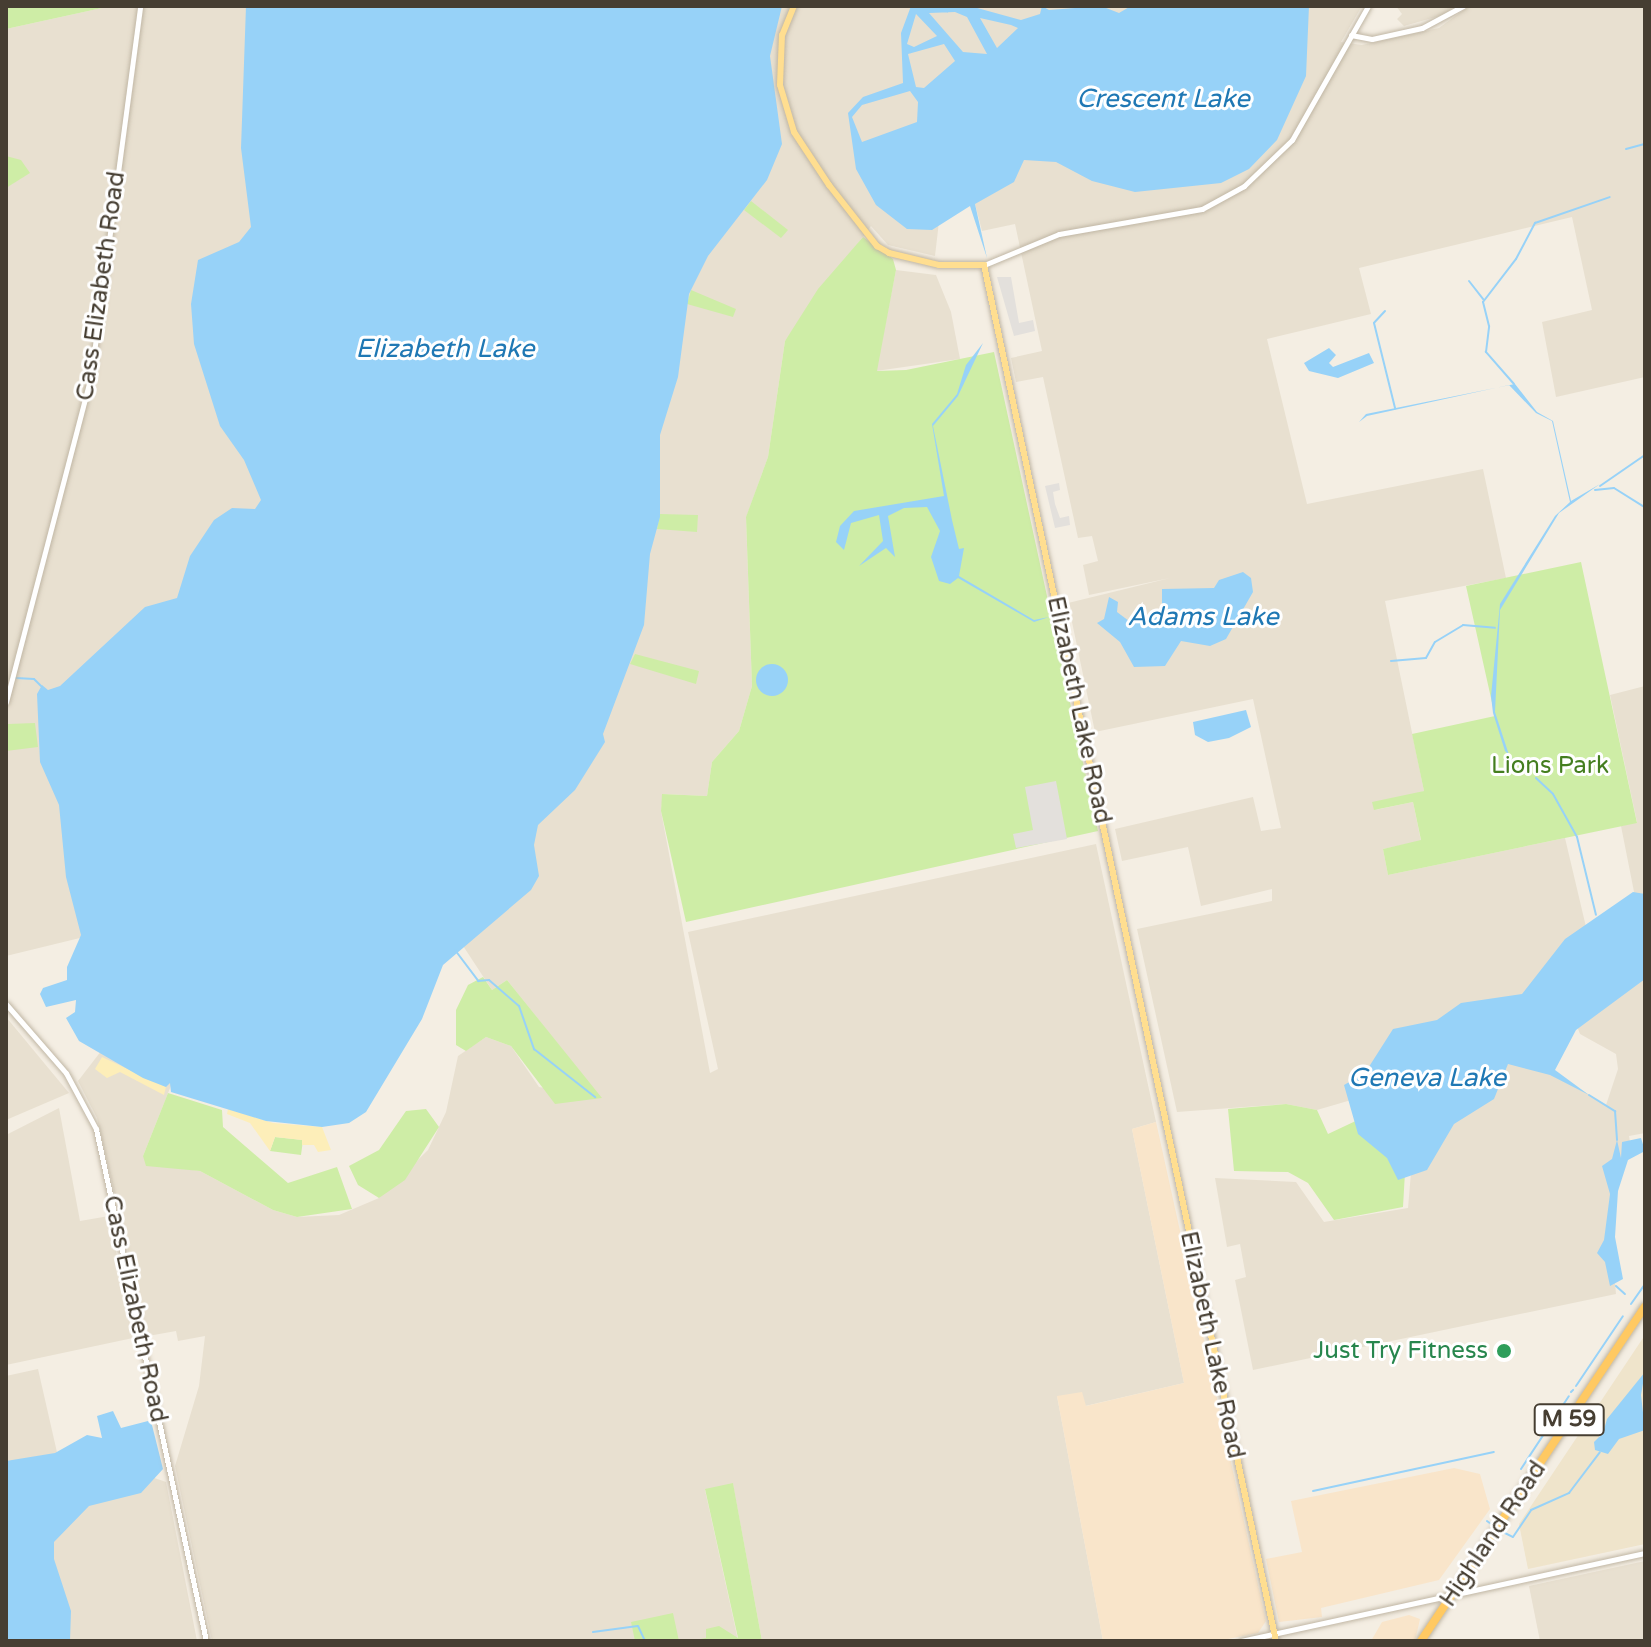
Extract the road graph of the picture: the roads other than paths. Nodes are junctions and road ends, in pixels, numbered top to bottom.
1 (140, 6) edge
2 (794, 6) edge
3 (1368, 6) edge
4 (1463, 6) edge
5 (1351, 35) junction
6 (984, 265) junction
7 (6, 702) edge
8 (6, 1004) edge
9 (1645, 1307) edge
10 (1645, 1553) edge
11 (1453, 1594) junction
12 (1276, 1638) edge
13 (206, 1641) edge
14 (1241, 1641) edge
15 (1421, 1641) edge

1 - 7 street, Cass Elizabeth Road
2 - 6 main road
3 - 5 street
4 - 5 street
5 - 6 street
6 - 12 main road, Elizabeth Lake Road
8 - 13 street, Cass Elizabeth Road
9 - 11 highway, Highland Road / M 59
10 - 11 street
11 - 12 street
11 - 15 highway, Highland Road / M 59
12 - 14 street

